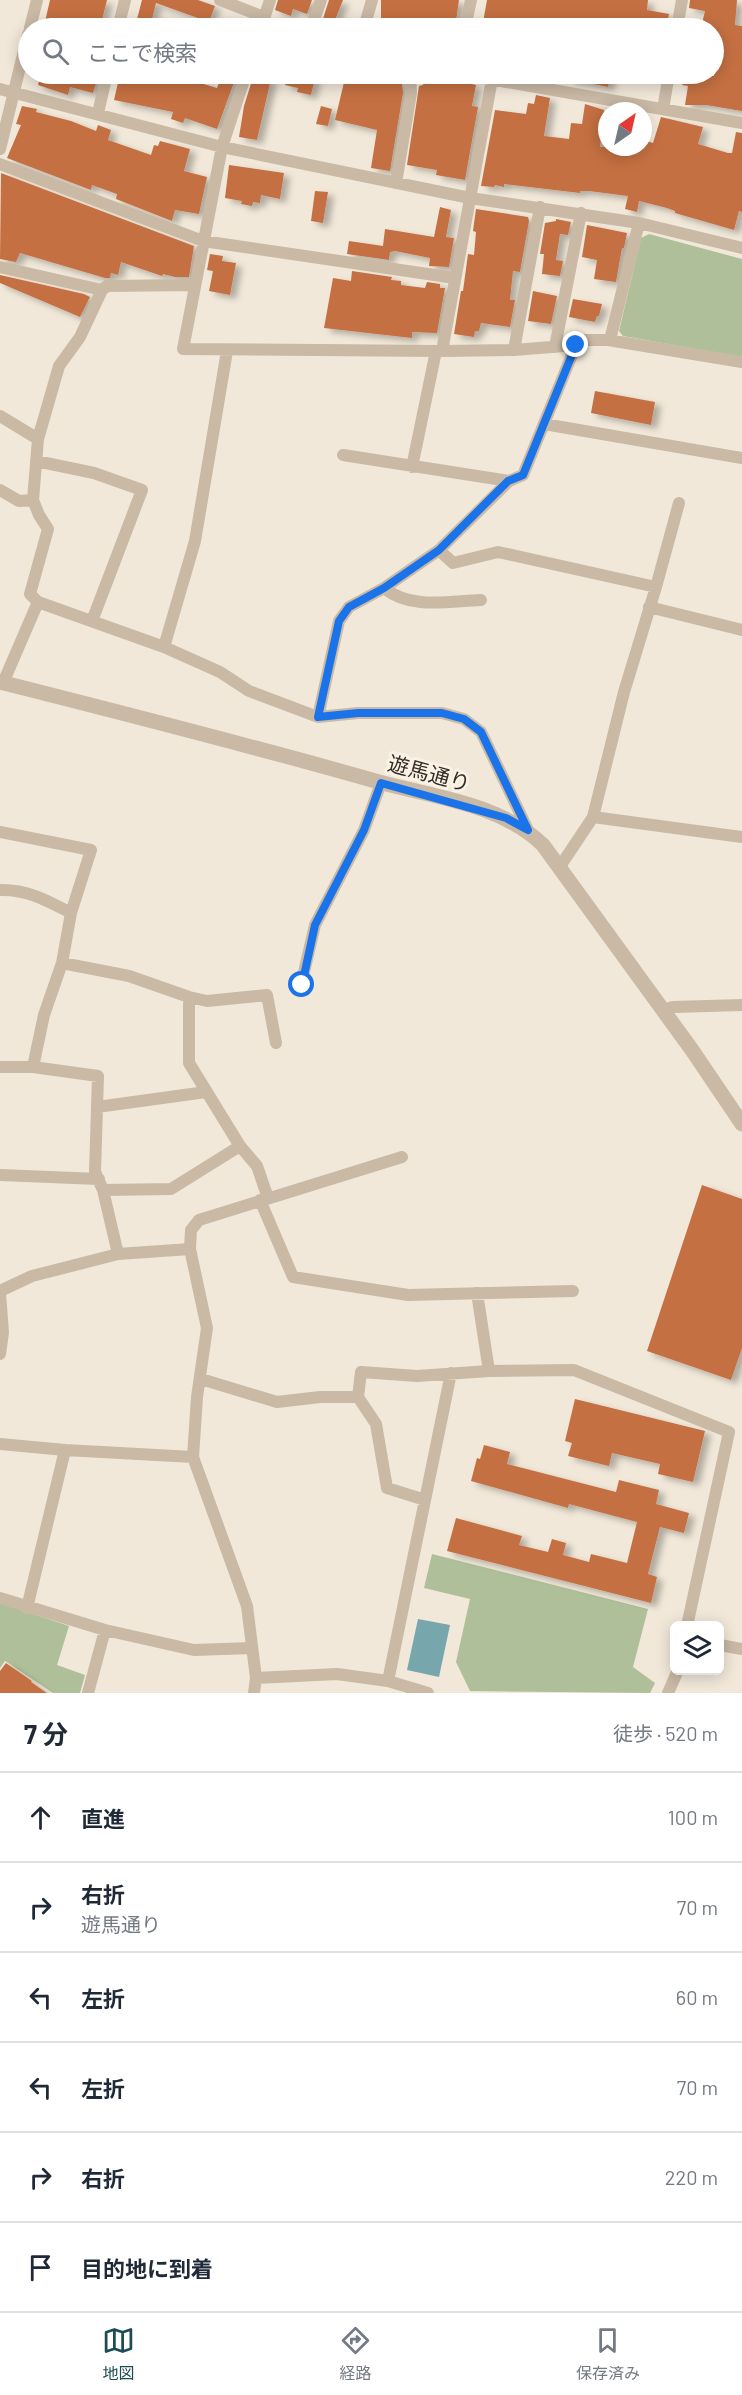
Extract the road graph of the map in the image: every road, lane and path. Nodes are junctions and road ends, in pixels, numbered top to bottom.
1 (37, 0) edge
2 (125, 0) edge
3 (220, 0) edge
4 (270, 0) edge
5 (321, 0) edge
6 (372, 0) edge
7 (471, 0) edge
8 (682, 0) edge
9 (32, 18) edge
10 (120, 18) edge
11 (254, 18) edge
12 (265, 18) edge
13 (315, 18) edge
14 (367, 18) edge
15 (467, 18) edge
16 (679, 18) edge
17 (18, 79) edge
18 (105, 84) edge
19 (243, 84) edge
20 (411, 84) edge
21 (491, 84) edge
22 (520, 84) edge
23 (667, 84) edge
24 (0, 89) edge
25 (15, 93) junction
26 (663, 109) junction
27 (98, 113) junction
28 (742, 123) edge
29 (222, 147) junction
30 (0, 149) edge
31 (0, 164) edge
32 (396, 183) junction
33 (470, 198) junction
34 (540, 207) junction
35 (581, 213) junction
36 (639, 223) junction
37 (203, 241) junction
38 (742, 248) edge
39 (0, 267) edge
40 (454, 278) junction
41 (194, 285) junction
42 (102, 290) junction
43 (610, 340) junction
44 (576, 345) junction
45 (555, 347) junction
46 (514, 350) junction
47 (226, 351) junction
48 (439, 351) junction
49 (742, 362) edge
50 (0, 416) edge
51 (544, 424) junction
52 (38, 439) junction
53 (343, 455) dead end
54 (742, 458) edge
55 (36, 461) junction
56 (412, 467) junction
57 (508, 481) junction
58 (0, 490) edge
59 (33, 500) junction
60 (679, 503) dead end
61 (439, 550) junction
62 (657, 587) junction
63 (384, 588) junction
64 (481, 600) dead end
65 (38, 602) junction
66 (649, 607) junction
67 (92, 621) junction
68 (742, 630) edge
69 (164, 647) junction
70 (1, 682) edge
71 (318, 717) junction
72 (381, 783) junction
73 (593, 817) junction
74 (528, 830) junction
75 (0, 832) edge
76 (742, 837) edge
77 (560, 868) junction
78 (0, 890) edge
79 (71, 913) junction
80 (62, 963) junction
81 (302, 985) dead end
82 (189, 997) junction
83 (742, 1005) edge
84 (662, 1010) junction
85 (276, 1043) dead end
86 (0, 1067) edge
87 (33, 1067) junction
88 (206, 1092) junction
89 (97, 1107) junction
90 (742, 1124) edge
91 (240, 1146) junction
92 (402, 1157) dead end
93 (0, 1175) edge
94 (101, 1184) junction
95 (264, 1199) junction
96 (190, 1249) junction
97 (118, 1254) junction
98 (0, 1292) edge
99 (573, 1292) dead end
100 (477, 1293) junction
101 (0, 1354) edge
102 (489, 1371) junction
103 (451, 1373) junction
104 (201, 1379) junction
105 (358, 1397) junction
106 (0, 1444) edge
107 (65, 1450) junction
108 (193, 1457) junction
109 (426, 1500) junction
110 (0, 1598) edge
111 (27, 1608) junction
112 (688, 1621) edge
113 (105, 1630) junction
114 (724, 1646) edge
115 (252, 1648) junction
116 (742, 1649) edge
117 (676, 1675) edge
118 (256, 1678) junction
119 (388, 1681) junction
120 (88, 1693) edge
121 (254, 1693) edge
122 (428, 1693) edge
123 (668, 1693) edge

1 - 9 street
2 - 10 street
3 - 11 street
4 - 12 street
5 - 13 street
6 - 14 street
7 - 15 street
8 - 16 street
17 - 25 street
18 - 27 street
19 - 29 street
20 - 32 street
21 - 33 street
22 - 26 street
23 - 26 street
24 - 25 street
25 - 27 street
25 - 30 street
26 - 28 street
27 - 29 street
29 - 32 street
29 - 37 street
31 - 37 street
32 - 33 street
33 - 34 street
33 - 40 street
34 - 35 street
34 - 46 street
35 - 36 street
35 - 45 street
36 - 38 street
36 - 43 street
37 - 40 street
37 - 41 street
39 - 42 street
40 - 48 street
41 - 42 street
41 - 47 street
42 - 52 street
43 - 44 street
43 - 49 street
44 - 45 street
44 - 51 street
45 - 46 street
46 - 48 street
47 - 48 street
47 - 69 street
48 - 56 street
50 - 52 street
51 - 54 street
51 - 57 street
52 - 55 street
53 - 56 street
55 - 59 street
55 - 67 street
56 - 57 street
57 - 61 street
58 - 59 street
59 - 65 street
60 - 62 street
61 - 62 street
61 - 63 street
62 - 66 street
63 - 64 street
63 - 71 street
65 - 67 street
65 - 70 street
66 - 68 street
66 - 73 street
67 - 69 street
69 - 71 street
70 - 72 street, 遊馬通り
71 - 74 street
72 - 74 street, 遊馬通り
72 - 81 street
73 - 76 street
73 - 77 street
74 - 77 street, 遊馬通り
75 - 79 street
77 - 84 street, 遊馬通り
78 - 79 street
79 - 80 street
80 - 82 street
80 - 87 street
82 - 85 street
82 - 88 street
83 - 84 street
84 - 90 street, 遊馬通り
86 - 87 street
87 - 89 street
88 - 89 street
88 - 91 street
89 - 94 street
91 - 94 street
91 - 95 street
92 - 95 street
93 - 94 street
94 - 97 street
95 - 96 street
95 - 100 street
96 - 97 street
96 - 104 street
97 - 98 street
98 - 101 street
99 - 100 street
100 - 102 street
102 - 103 street
102 - 112 street
103 - 105 street
103 - 109 street
104 - 105 street
104 - 108 street
105 - 109 street
106 - 107 street
107 - 108 street
107 - 111 street
108 - 115 street
109 - 119 street
110 - 111 street
111 - 113 street
113 - 115 street
113 - 120 street
114 - 116 street
115 - 118 street
117 - 123 street
118 - 119 street
118 - 121 street
119 - 122 street

